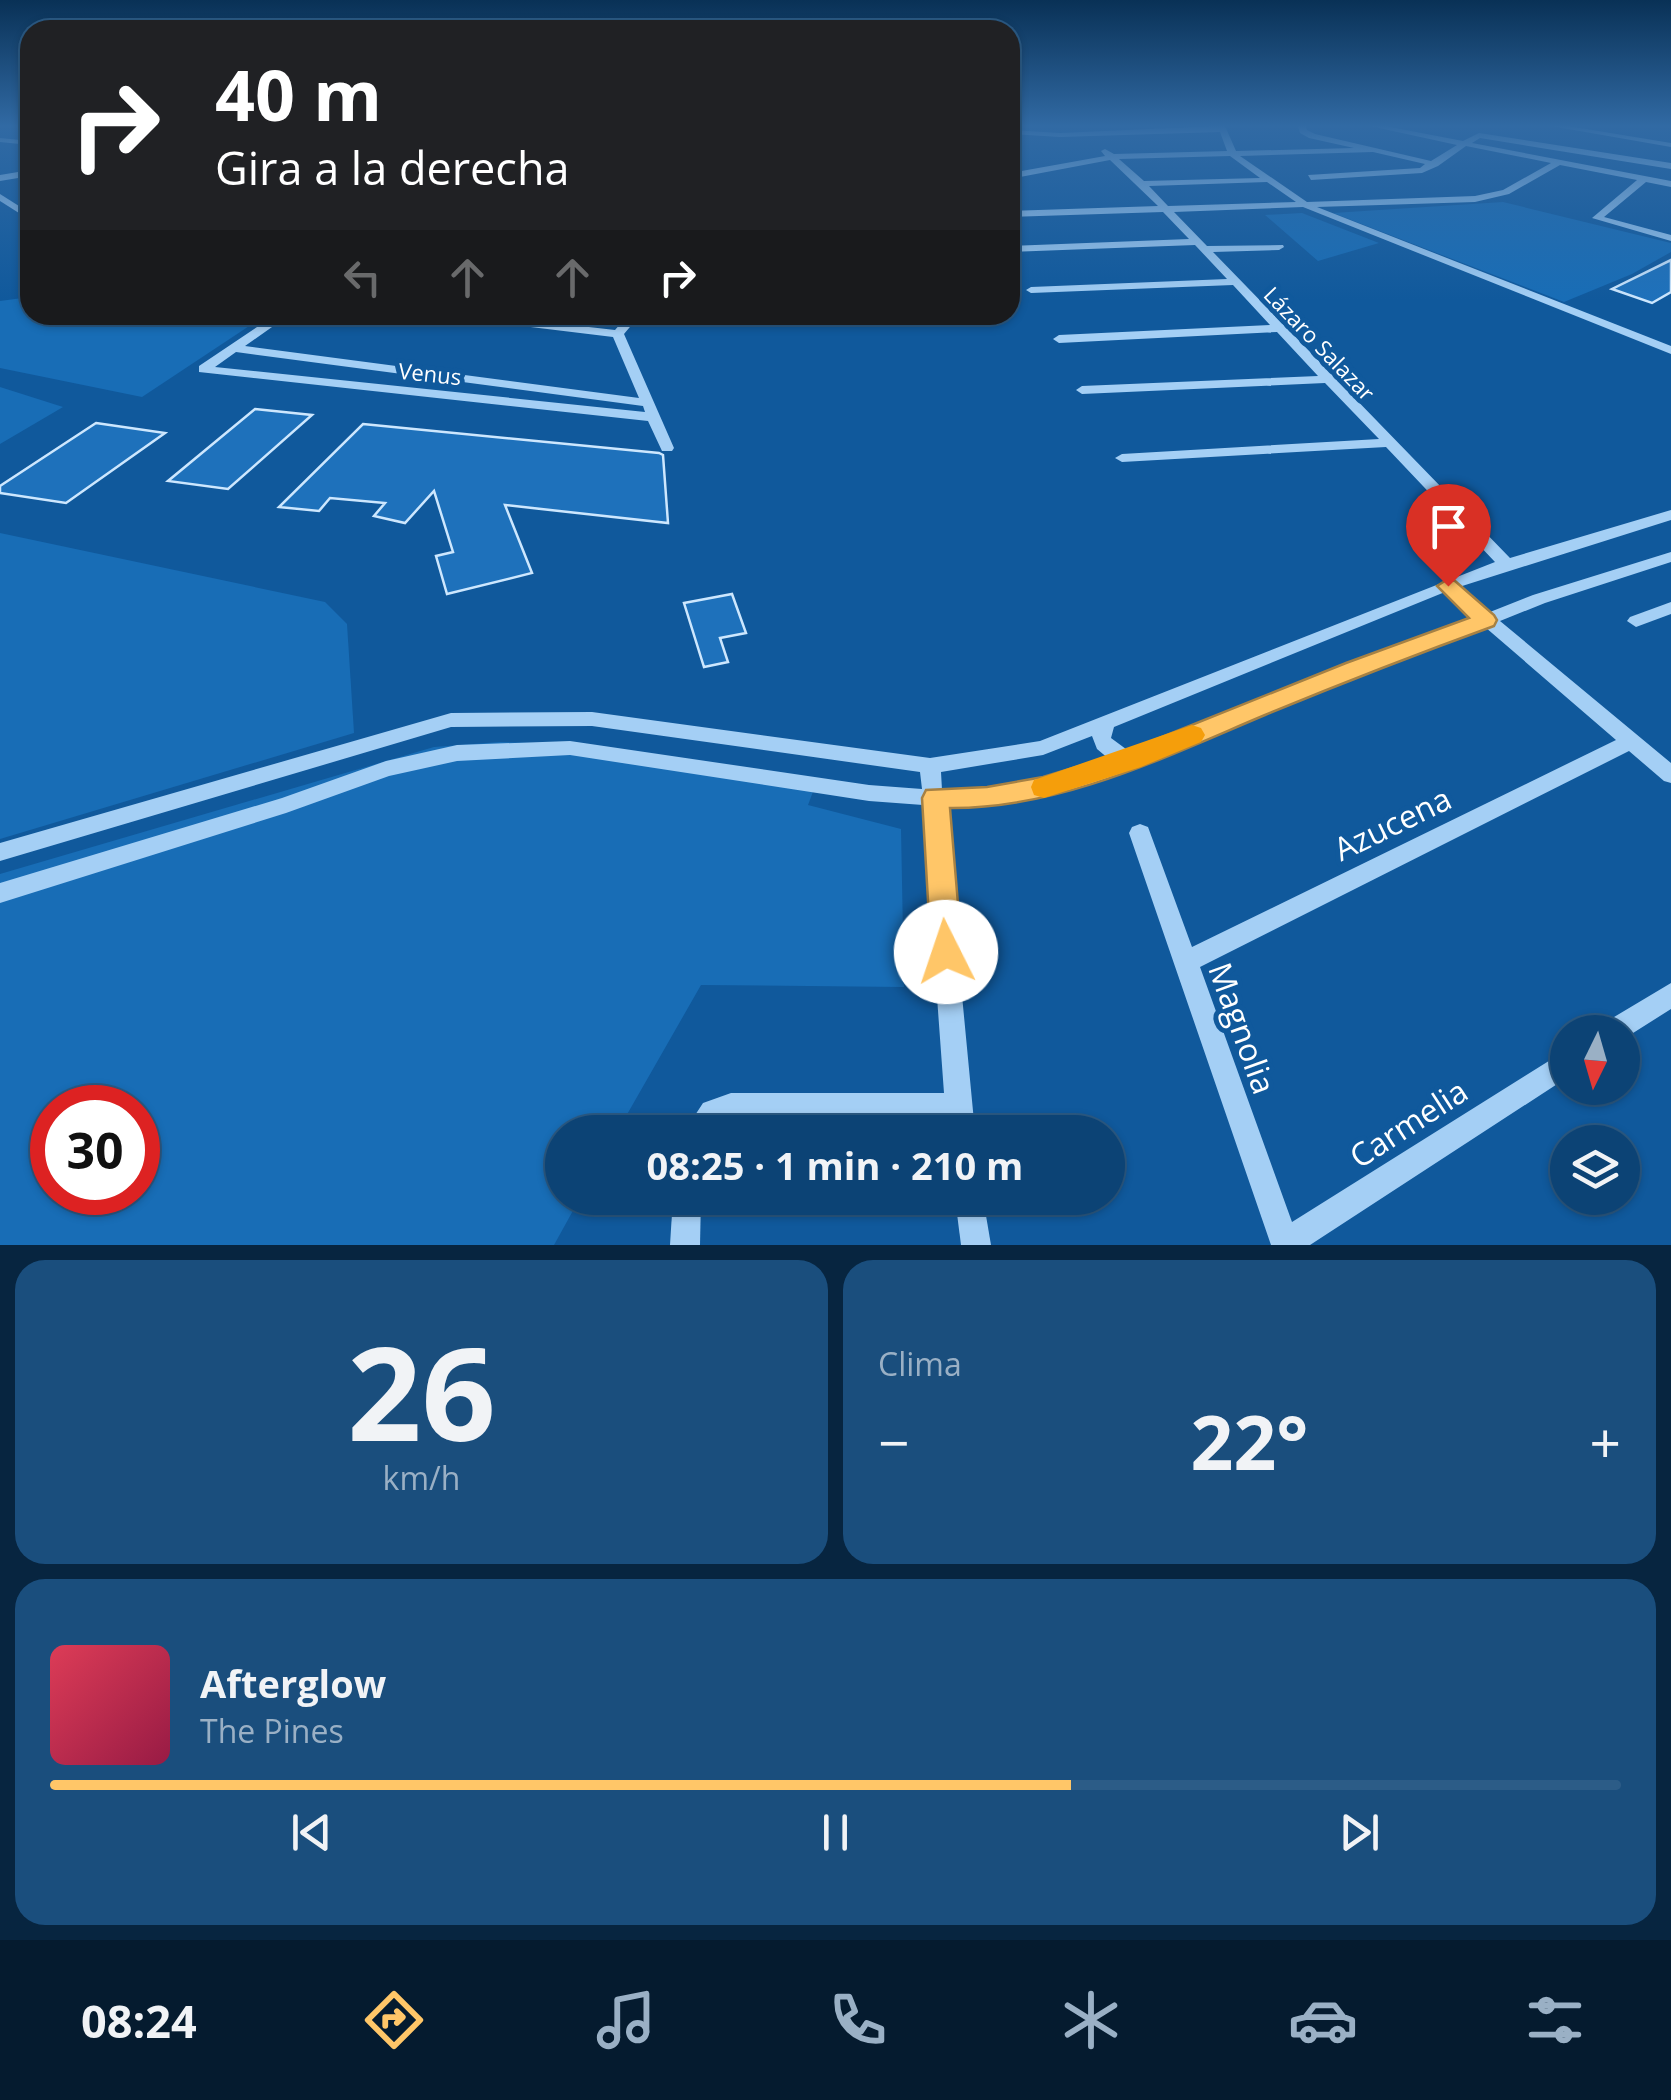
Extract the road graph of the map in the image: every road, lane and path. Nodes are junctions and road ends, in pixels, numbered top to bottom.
1 (1142, 184) edge
2 (1271, 184) edge
3 (1515, 184) edge
4 (1638, 184) edge
5 (1309, 208) junction
6 (1165, 210) junction
7 (1020, 214) edge
8 (1671, 238) edge
9 (1200, 245) junction
10 (1279, 247) dead end
11 (1020, 249) edge
12 (1234, 282) junction
13 (1031, 290) dead end
14 (268, 325) edge
15 (556, 325) edge
16 (626, 325) edge
17 (1278, 328) junction
18 (618, 334) junction
19 (1059, 338) dead end
20 (234, 348) junction
21 (1671, 350) edge
22 (1328, 378) junction
23 (1082, 390) dead end
24 (649, 410) junction
25 (1387, 443) junction
26 (668, 448) dead end
27 (1122, 458) dead end
28 (1671, 515) edge
29 (1671, 557) edge
30 (1506, 564) junction
31 (1448, 586) junction
32 (1671, 608) edge
33 (1486, 620) junction
34 (1636, 621) dead end
35 (1104, 726) junction
36 (1630, 742) junction
37 (1131, 760) junction
38 (930, 766) junction
39 (1671, 775) edge
40 (936, 798) junction
41 (1140, 833) dead end
42 (0, 852) edge
43 (0, 893) edge
44 (1184, 963) junction
45 (1671, 995) edge
46 (1640, 1015) edge
47 (1550, 1074) edge
48 (711, 1115) edge
49 (878, 1115) edge
50 (959, 1115) edge
51 (687, 1215) edge
52 (972, 1215) edge
53 (1286, 1244) edge
54 (684, 1245) edge
55 (976, 1245) edge

1 - 6 street, Lázaro Salazar
2 - 5 street
3 - 5 street
4 - 8 street
5 - 6 street
5 - 21 street
6 - 7 street
6 - 9 street, Lázaro Salazar
9 - 10 street
9 - 11 street
9 - 12 street, Lázaro Salazar
12 - 13 street
12 - 17 street, Lázaro Salazar
14 - 20 street
15 - 18 street
16 - 18 street
17 - 19 street
17 - 22 street, Lázaro Salazar
18 - 24 street
20 - 24 street, Venus
20 - 24 street, Venus
22 - 23 street
22 - 25 street, Lázaro Salazar
24 - 26 street
25 - 27 street
25 - 30 street, Lázaro Salazar
28 - 30 street
29 - 33 street
30 - 31 street
31 - 33 street
31 - 35 street
32 - 34 street
33 - 36 street
33 - 37 street
35 - 37 street
35 - 38 street
36 - 39 street
36 - 44 street, Azucena
37 - 40 street
38 - 40 street
38 - 42 street
40 - 43 street
40 - 50 street
41 - 44 street, Magnolia
44 - 53 street, Magnolia
45 - 46 street
47 - 53 street, Carmelia
48 - 49 street
51 - 54 street
52 - 55 street

